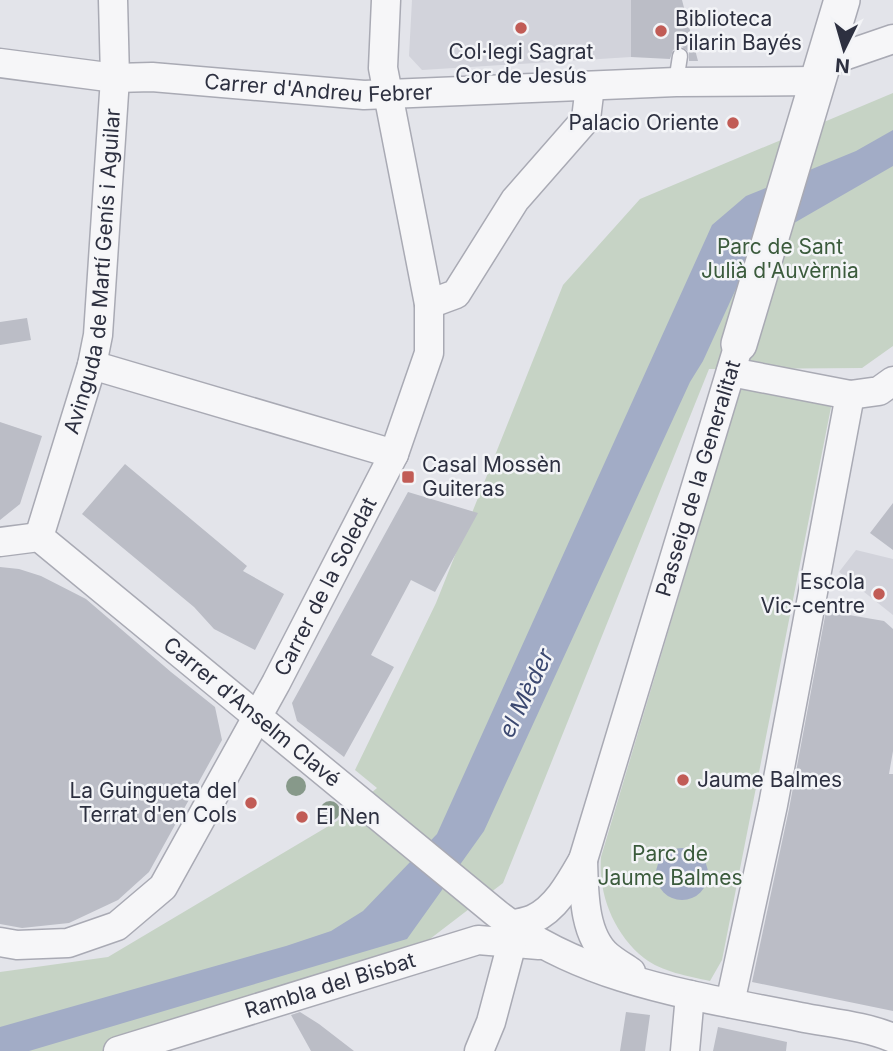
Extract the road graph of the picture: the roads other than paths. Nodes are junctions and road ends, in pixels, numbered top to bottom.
1 (113, 0) edge
2 (386, 0) edge
3 (842, 0) edge
4 (893, 39) edge
5 (0, 63) edge
6 (115, 78) junction
7 (817, 84) junction
8 (590, 86) junction
9 (387, 93) junction
10 (429, 304) junction
11 (735, 358) junction
12 (92, 365) junction
13 (893, 381) edge
14 (850, 395) junction
15 (394, 454) junction
16 (39, 537) junction
17 (0, 541) edge
18 (258, 715) junction
19 (583, 860) junction
20 (506, 927) junction
21 (0, 942) edge
22 (649, 984) junction
23 (690, 995) junction
24 (730, 1003) junction
25 (893, 1038) edge
26 (118, 1051) edge
27 (479, 1051) edge
28 (685, 1051) edge

1 - 6 street, Avinguda de Martí Genís i Aguilar
2 - 9 street, Carrer de la Soledat
3 - 7 street, Passeig de la Generalitat
4 - 7 street, Carrer d'Andreu Febrer
5 - 6 street, Carrer d'Andreu Febrer
6 - 9 street, Carrer d'Andreu Febrer
6 - 12 street, Avinguda de Martí Genís i Aguilar
7 - 8 street, Carrer d'Andreu Febrer
7 - 11 street, Passeig de la Generalitat
8 - 9 street, Carrer d'Andreu Febrer
8 - 10 street
9 - 10 street, Carrer de la Soledat
10 - 15 street, Carrer de la Soledat
11 - 14 street
11 - 19 street, Passeig de la Generalitat
12 - 15 street
12 - 16 street, Avinguda de Martí Genís i Aguilar
13 - 14 street
14 - 24 street
15 - 18 street, Carrer de la Soledat
16 - 17 street
16 - 18 street, Carrer d'Anselm Clavé
18 - 20 street, Carrer d'Anselm Clavé
18 - 21 street, Carrer de la Soledat
19 - 20 street, Passeig de la Generalitat
19 - 22 street
20 - 22 street, Rambla del Bisbat
20 - 26 street, Rambla del Bisbat
20 - 27 street
22 - 23 street
23 - 24 street
23 - 28 street
24 - 25 street

